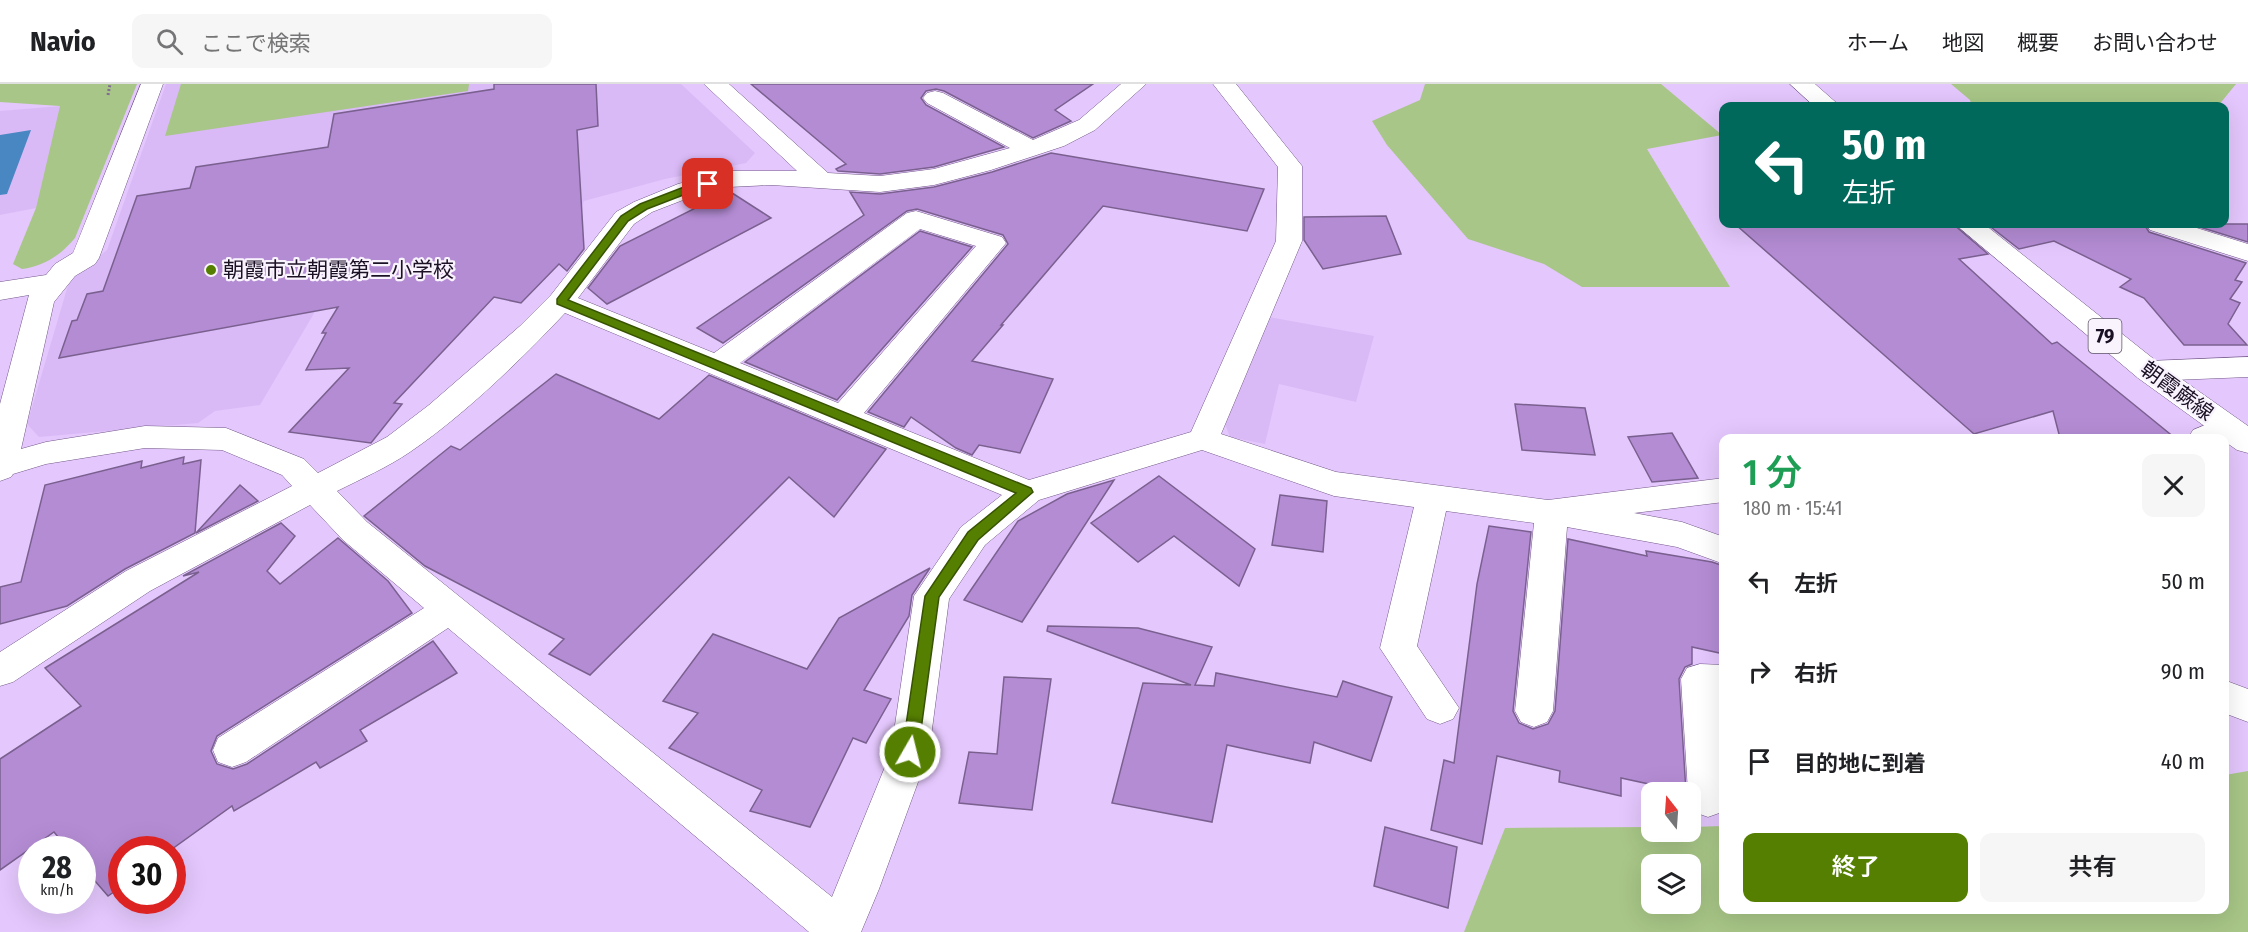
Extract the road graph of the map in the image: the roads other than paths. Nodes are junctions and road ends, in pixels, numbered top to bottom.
1 (152, 84) edge
2 (715, 84) edge
3 (1135, 84) edge
4 (1224, 84) edge
5 (1802, 84) edge
6 (935, 98) dead end
7 (1823, 102) edge
8 (1031, 149) junction
9 (820, 179) junction
10 (1973, 228) edge
11 (2171, 228) edge
12 (2248, 253) edge
13 (54, 283) junction
14 (0, 291) edge
15 (561, 301) junction
16 (717, 366) junction
17 (2248, 367) edge
18 (2149, 371) junction
19 (843, 417) junction
20 (2224, 434) edge
21 (1203, 438) junction
22 (0, 467) edge
23 (315, 489) junction
24 (1719, 491) edge
25 (1027, 492) junction
26 (1433, 496) junction
27 (1552, 511) junction
28 (1719, 549) edge
29 (450, 609) junction
30 (0, 671) edge
31 (1719, 680) edge
32 (1440, 708) dead end
33 (1534, 711) dead end
34 (232, 750) dead end
35 (1708, 799) dead end
36 (839, 930) edge

1 - 13 street
2 - 9 street
3 - 8 street
4 - 21 street
5 - 7 street
6 - 8 street
8 - 9 street
9 - 15 street
10 - 18 street, 朝霞蕨線 / 79
11 - 12 street
13 - 14 street
13 - 22 street
15 - 16 street
15 - 23 street
16 - 19 street
16 - 19 street
17 - 18 street
18 - 20 street, 朝霞蕨線 / 79
19 - 25 street
21 - 25 street
21 - 26 street
22 - 23 street
23 - 29 street
23 - 30 street
24 - 27 street
25 - 36 street
26 - 27 street
26 - 32 street
27 - 28 street
27 - 33 street
29 - 34 street
29 - 36 street
31 - 35 street

